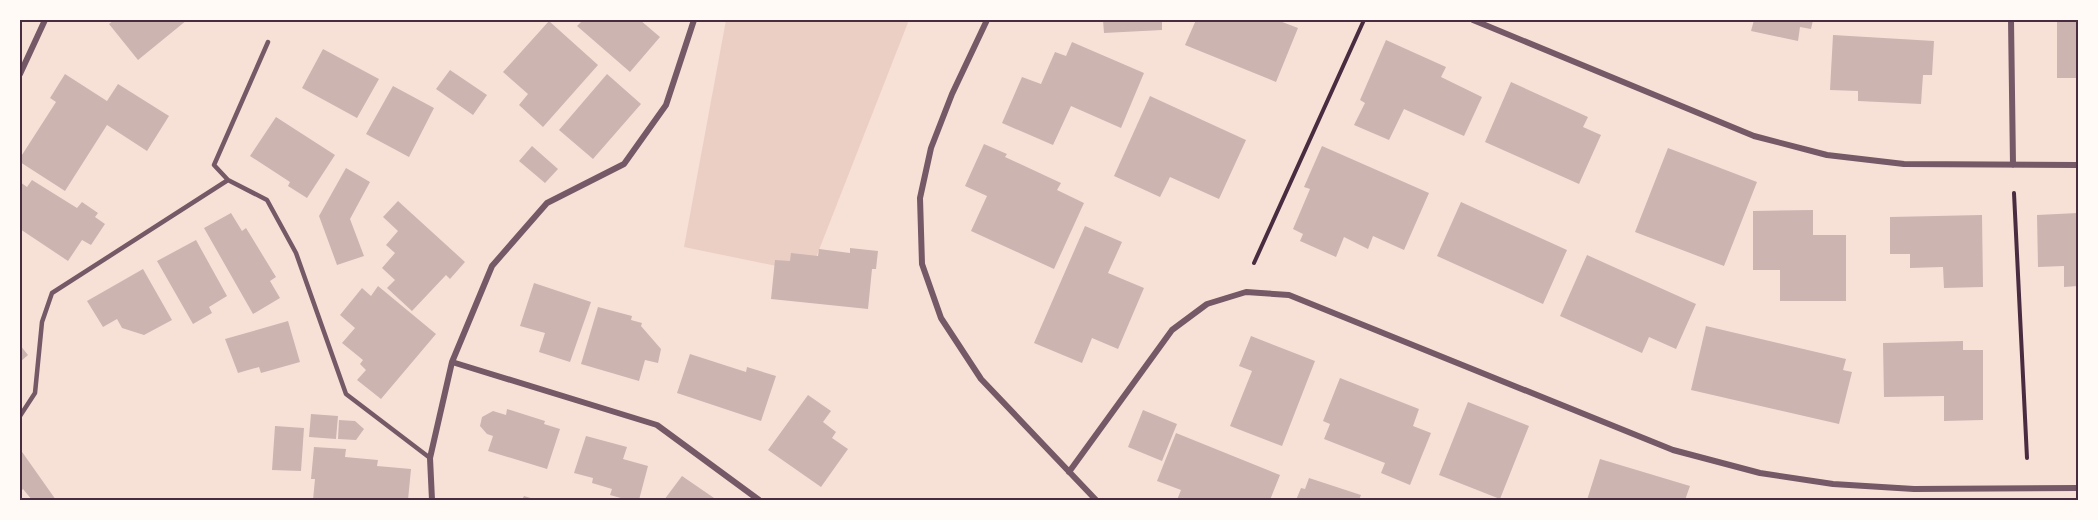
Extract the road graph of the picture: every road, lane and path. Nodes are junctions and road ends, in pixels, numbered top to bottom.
1 (45, 20) edge
2 (694, 20) edge
3 (987, 20) edge
4 (1364, 20) edge
5 (1473, 20) edge
6 (2011, 20) edge
7 (268, 42) dead end
8 (20, 74) edge
9 (2013, 165) junction
10 (2079, 165) edge
11 (228, 180) junction
12 (1246, 292) junction
13 (452, 362) junction
14 (20, 416) edge
15 (430, 458) junction
16 (1069, 472) junction
17 (2029, 488) junction
18 (2079, 488) edge
19 (432, 501) edge
20 (759, 501) edge
21 (1096, 501) edge

1 - 8 street
2 - 13 street
3 - 16 street
4 - 12 path
5 - 9 street
6 - 9 street
7 - 11 lane
9 - 10 street
9 - 17 path
11 - 14 lane
11 - 15 lane
12 - 16 street
12 - 17 street
13 - 15 street
13 - 20 street
15 - 19 street
16 - 21 street
17 - 18 street

